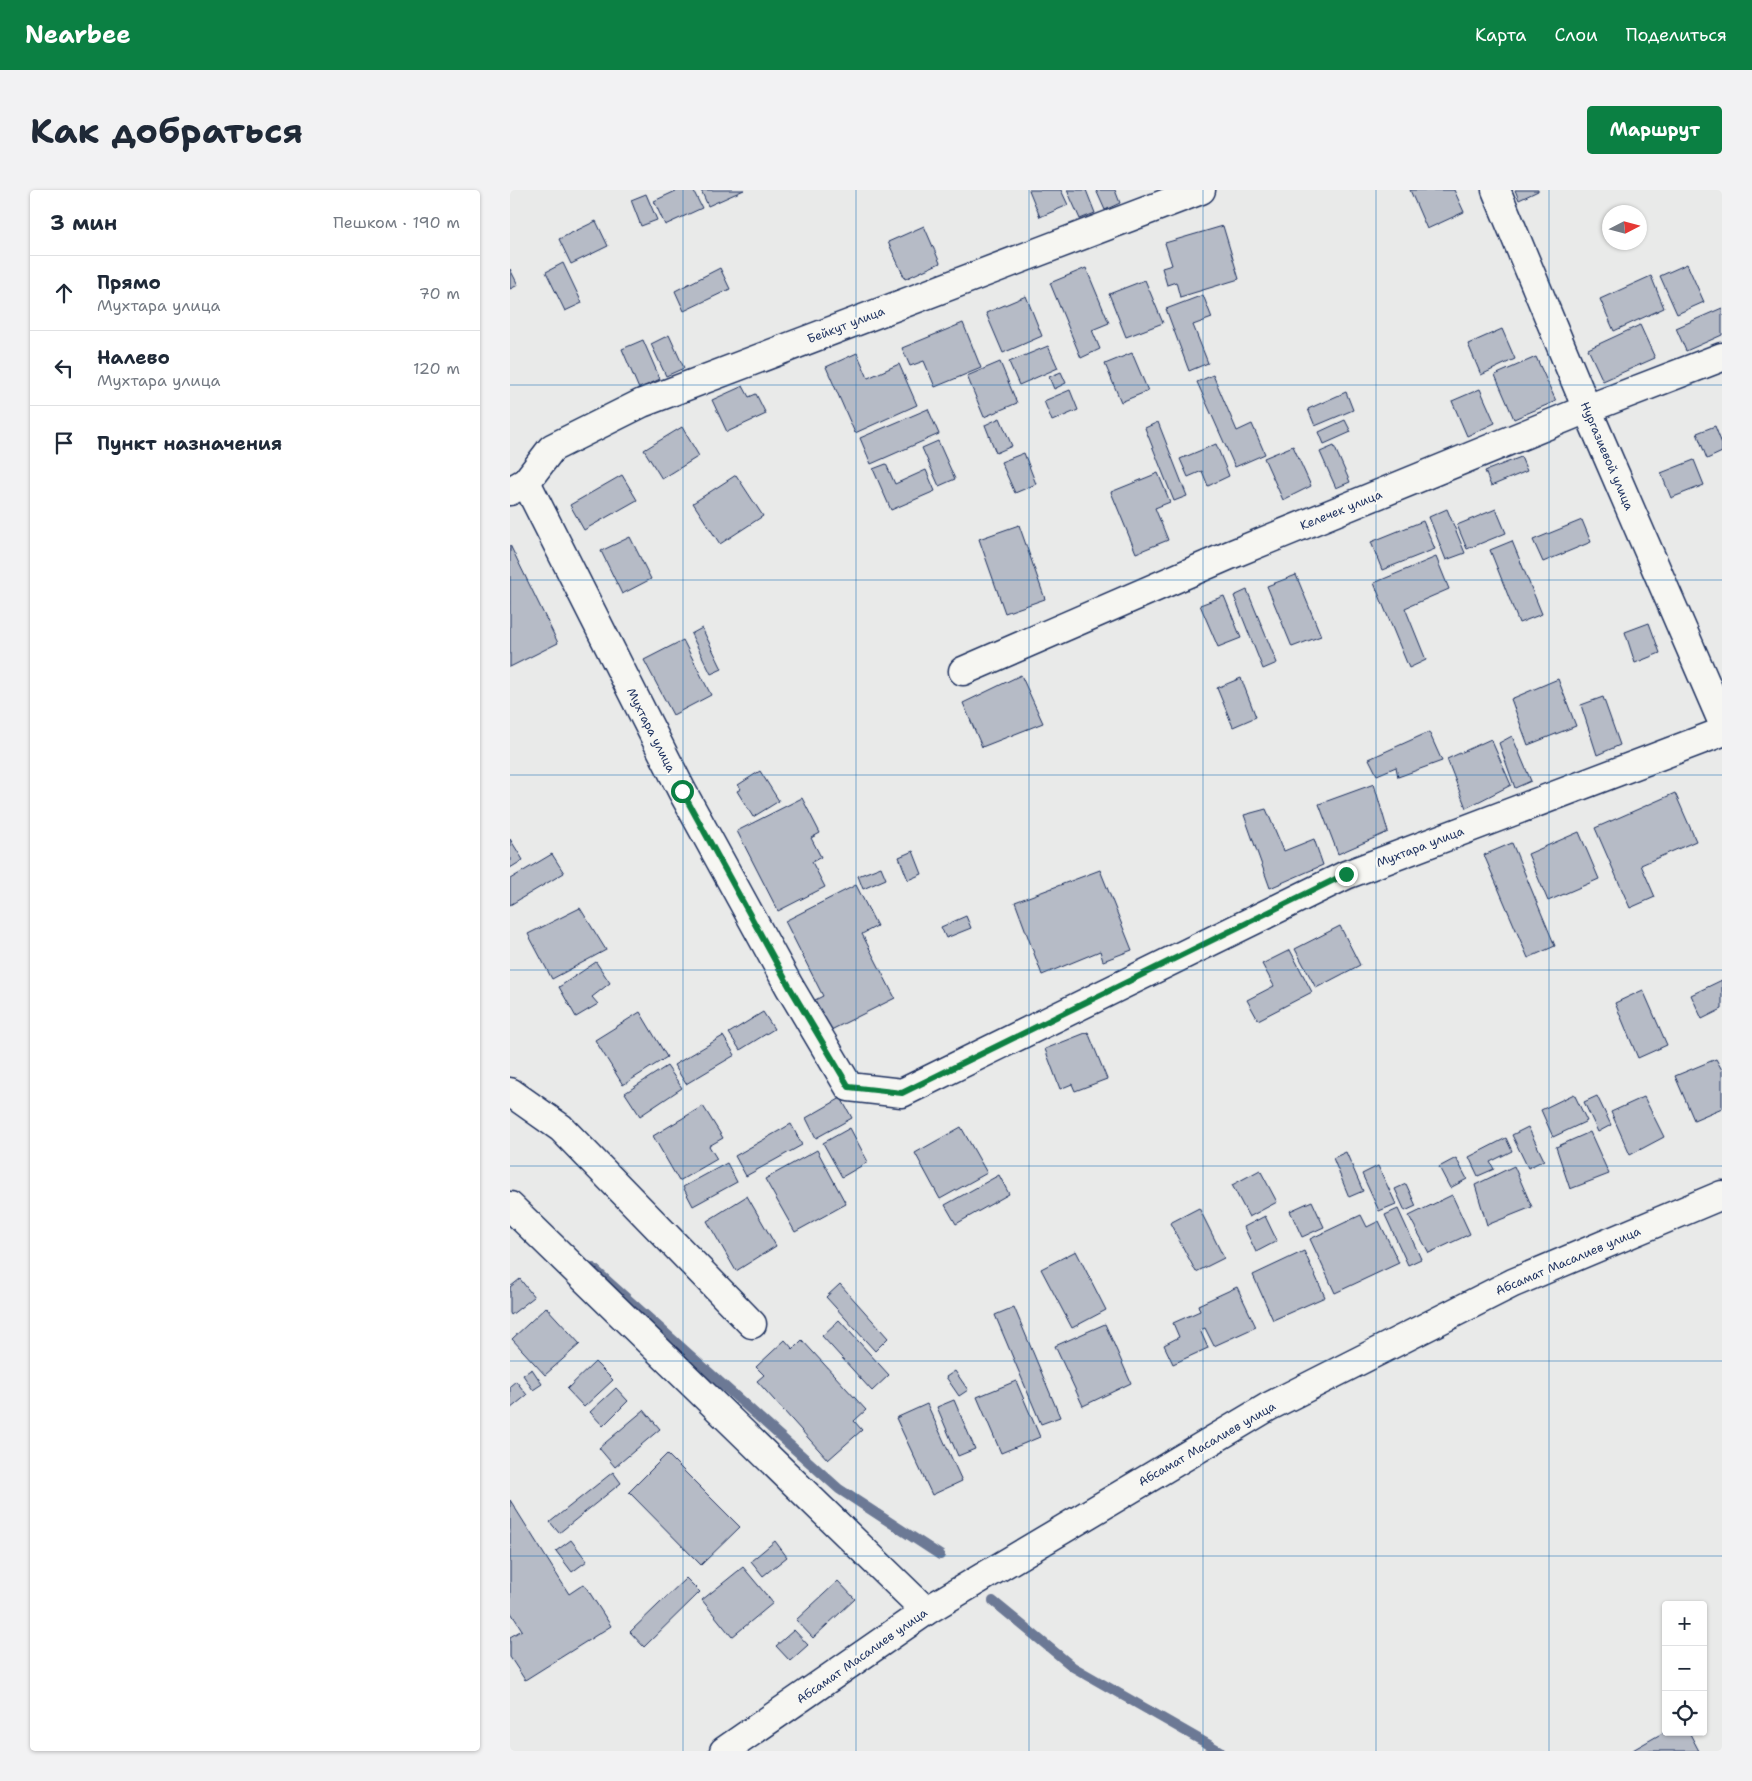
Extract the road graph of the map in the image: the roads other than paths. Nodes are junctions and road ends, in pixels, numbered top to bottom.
1 (1201, 190) edge
2 (1496, 190) edge
3 (1722, 357) edge
4 (1586, 409) junction
5 (518, 486) edge
6 (963, 671) dead end
7 (1722, 721) edge
8 (1722, 732) edge
9 (510, 1092) edge
10 (1722, 1195) edge
11 (510, 1206) edge
12 (752, 1324) dead end
13 (926, 1611) junction
14 (724, 1751) edge

1 - 5 street, Бейкут улица
2 - 4 street, Нургазиевой улица
3 - 4 street, Келечек улица
4 - 6 street, Келечек улица
4 - 7 street, Нургазиевой улица
5 - 8 street, Мухтара улица
9 - 12 street
10 - 13 street, Абсамат Масалиев улица
11 - 13 street
13 - 14 street, Абсамат Масалиев улица

